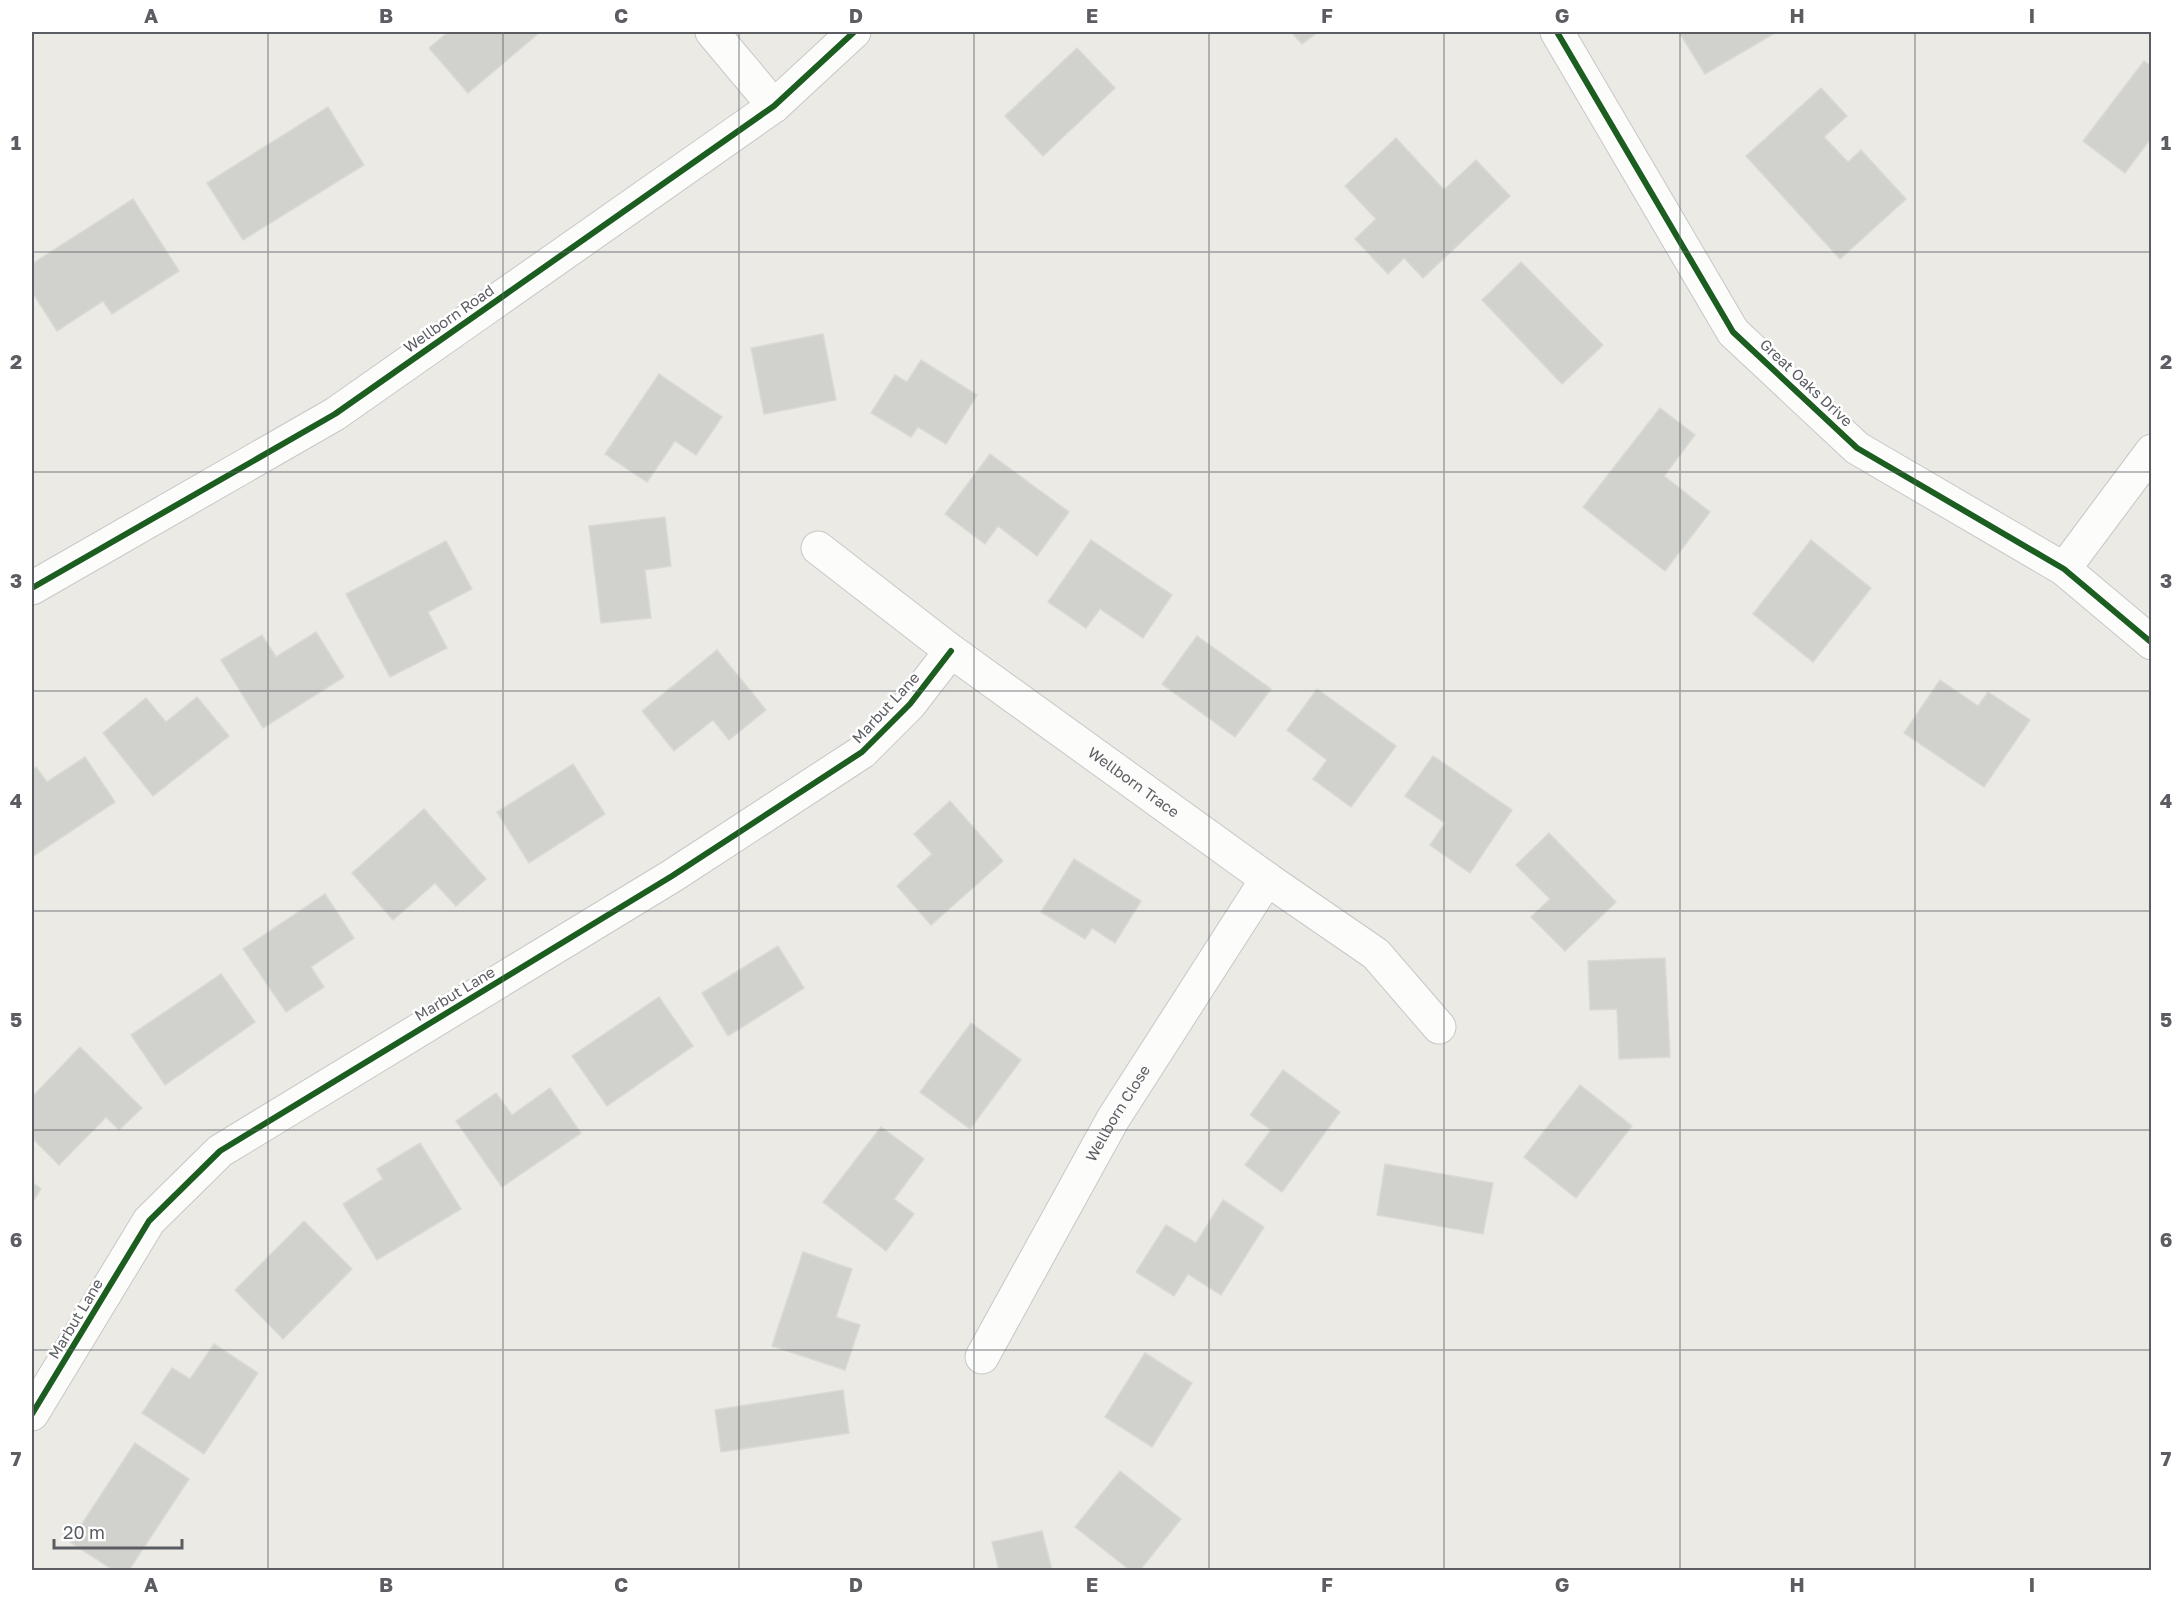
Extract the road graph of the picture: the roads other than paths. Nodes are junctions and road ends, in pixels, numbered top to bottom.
1 (712, 32) edge
2 (854, 32) edge
3 (1557, 32) edge
4 (774, 106) junction
5 (2151, 451) edge
6 (818, 548) dead end
7 (2064, 569) junction
8 (32, 588) edge
9 (2151, 643) edge
10 (951, 651) junction
11 (1267, 879) junction
12 (1439, 1027) dead end
13 (982, 1357) dead end
14 (32, 1414) edge

1 - 4 street
2 - 4 street, Wellborn Road
3 - 7 street, Great Oaks Drive
4 - 8 street, Wellborn Road
5 - 7 street
6 - 10 street, Wellborn Trace
7 - 9 street, Great Oaks Drive
10 - 11 street, Wellborn Trace
10 - 14 street, Marbut Lane
11 - 12 street, Wellborn Trace
11 - 13 street, Wellborn Close

